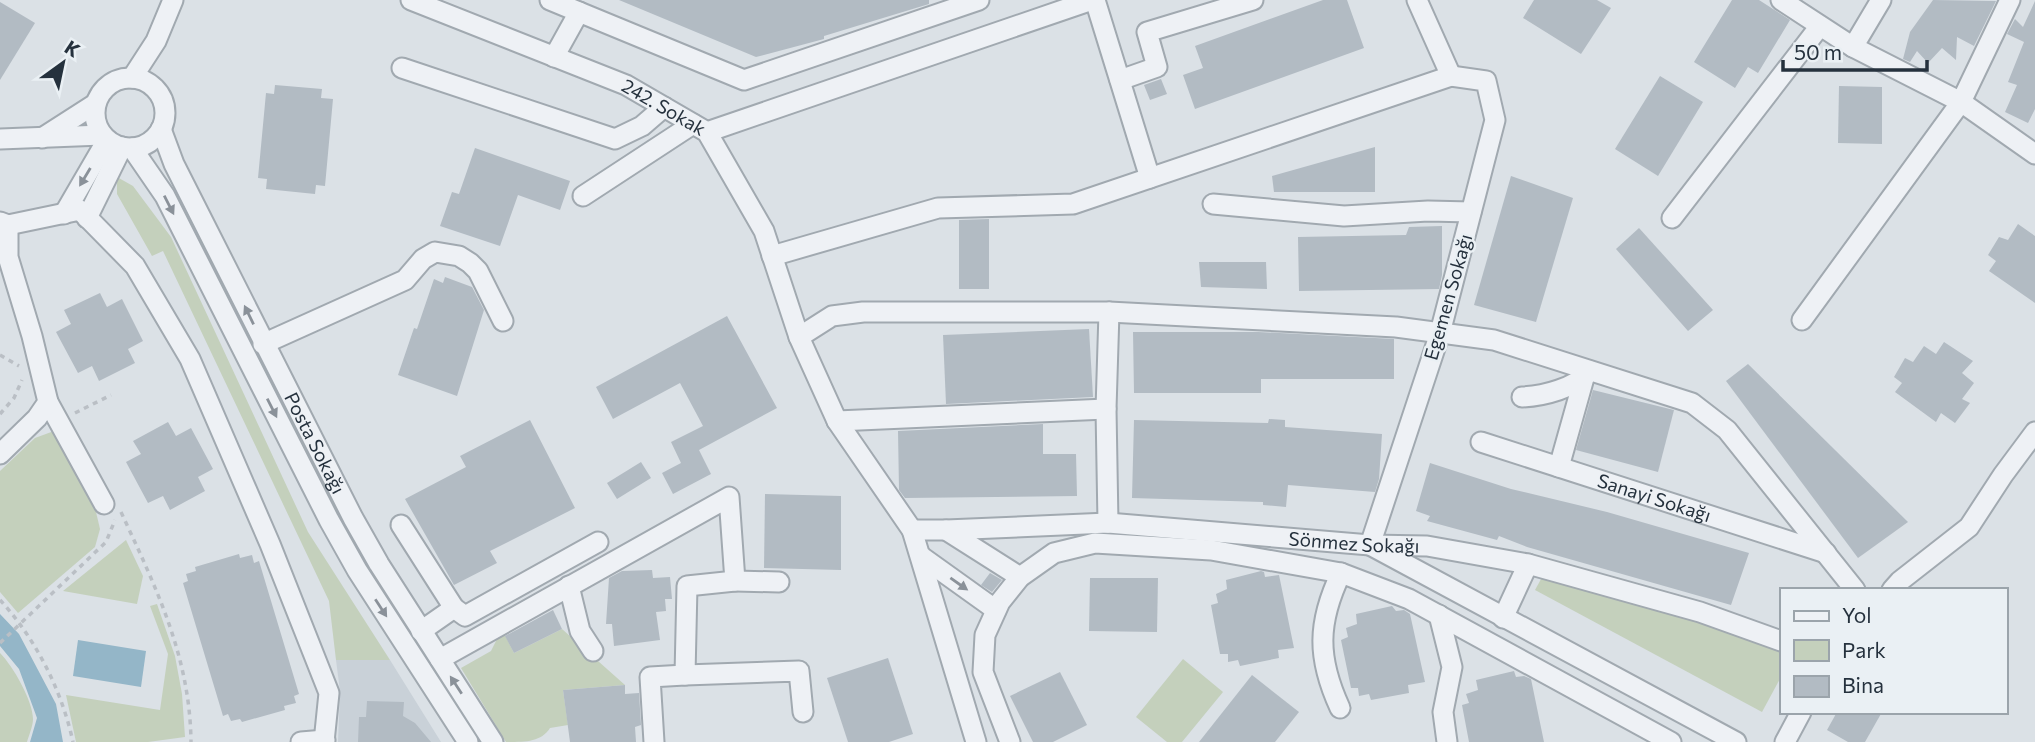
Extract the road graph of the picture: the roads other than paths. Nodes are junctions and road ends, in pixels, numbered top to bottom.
1 (173, 0) edge
2 (411, 0) edge
3 (550, 0) edge
4 (979, 0) edge
5 (1093, 0) edge
6 (1253, 0) edge
7 (1417, 0) edge
8 (1782, 0) edge
9 (1881, 0) edge
10 (2010, 0) edge
11 (579, 12) junction
12 (1821, 26) junction
13 (156, 41) junction
14 (1853, 47) junction
15 (554, 57) junction
16 (402, 68) dead end
17 (1451, 76) junction
18 (132, 78) junction
19 (1120, 80) junction
20 (156, 89) junction
21 (1961, 102) junction
22 (96, 104) junction
23 (664, 107) junction
24 (700, 128) junction
25 (161, 130) junction
26 (0, 139) edge
27 (41, 139) junction
28 (116, 143) junction
29 (2035, 154) edge
30 (1150, 178) junction
31 (583, 197) dead end
32 (1213, 204) dead end
33 (1471, 212) junction
34 (64, 214) junction
35 (87, 218) junction
36 (1672, 218) dead end
37 (4, 223) edge
38 (772, 256) junction
39 (1109, 312) junction
40 (1802, 320) dead end
41 (503, 321) dead end
42 (1440, 333) junction
43 (799, 337) junction
44 (263, 344) junction
45 (1587, 374) junction
46 (1522, 397) dead end
47 (48, 402) junction
48 (1106, 410) junction
49 (837, 421) junction
50 (2035, 432) edge
51 (1482, 442) dead end
52 (0, 454) edge
53 (1559, 467) junction
54 (104, 504) dead end
55 (1108, 523) junction
56 (401, 525) dead end
57 (912, 530) junction
58 (946, 530) junction
59 (598, 542) dead end
60 (1370, 545) junction
61 (1826, 553) junction
62 (922, 557) junction
63 (1528, 564) junction
64 (1341, 573) junction
65 (1020, 577) junction
66 (735, 581) junction
67 (779, 582) dead end
68 (569, 586) junction
69 (1853, 588) edge
70 (1894, 588) edge
71 (454, 608) junction
72 (996, 610) junction
73 (1439, 615) junction
74 (1503, 618) junction
75 (421, 631) junction
76 (1780, 641) edge
77 (593, 651) dead end
78 (440, 659) junction
79 (685, 675) junction
80 (1340, 708) dead end
81 (803, 712) dead end
82 (1800, 714) edge
83 (325, 741) edge
84 (301, 742) edge
85 (468, 742) edge
86 (493, 742) edge
87 (654, 742) edge
88 (976, 742) edge
89 (1010, 742) edge
90 (1447, 742) edge
91 (1671, 742) edge
92 (1735, 742) edge
93 (1785, 742) edge

1 - 13 street
2 - 15 street, 242. Sokak
3 - 11 street
4 - 11 street
5 - 19 street
5 - 24 street
6 - 19 street
7 - 17 street
8 - 12 street
9 - 14 street
10 - 21 street
11 - 15 street
12 - 14 street
12 - 36 street
13 - 18 street
13 - 20 street
14 - 21 street
15 - 23 street, 242. Sokak
16 - 23 street
17 - 30 street
17 - 33 street, Egemen Sokağı
18 - 20 street
18 - 22 street
19 - 30 street
20 - 25 street
21 - 29 street
21 - 40 street
22 - 27 street
22 - 28 street
23 - 24 street, 242. Sokak
24 - 31 street
24 - 38 street, 242. Sokak
25 - 28 street
44 -> 25 street, Posta Sokağı
26 - 27 street
27 - 28 street
28 -> 34 street
28 - 35 street
28 -> 85 street, Posta Sokağı
30 - 38 street
32 - 33 street
33 - 42 street, Egemen Sokağı
34 - 35 street
34 - 37 street
35 - 83 street
37 - 47 street
38 - 43 street, 242. Sokak
39 - 42 street
39 - 43 street
39 - 48 street
41 - 44 street
42 - 45 street
42 - 60 street, Egemen Sokağı
43 - 49 street, 242. Sokak
44 - 75 street, Posta Sokağı
45 - 46 street
45 - 53 street
45 - 61 street
47 - 52 street
47 - 54 street
48 - 49 street
48 - 55 street
49 - 57 street, 242. Sokak
50 - 70 street
51 - 53 street, Sanayi Sokağı
53 - 61 street, Sanayi Sokağı
55 - 58 street, Sönmez Sokağı
55 - 60 street, Sönmez Sokağı
56 - 71 street
57 - 58 street, Sönmez Sokağı
57 - 62 street, 242. Sokak
58 - 65 street
59 - 71 street
60 - 63 street, Sönmez Sokağı
60 - 74 street
61 - 69 street
62 -> 72 street
62 - 88 street, 242. Sokak
63 - 74 street
63 - 76 street, Sönmez Sokağı
64 - 65 street
64 - 73 street
64 - 80 street
65 - 72 street
66 - 67 street
66 - 68 street
66 - 79 street
68 - 77 street
68 - 78 street
71 - 75 street
72 - 89 street
73 - 90 street
73 - 91 street
74 - 92 street
75 - 78 street, Posta Sokağı
86 -> 78 street, Posta Sokağı
79 - 81 street
79 - 87 street
82 - 93 street
83 - 84 street

